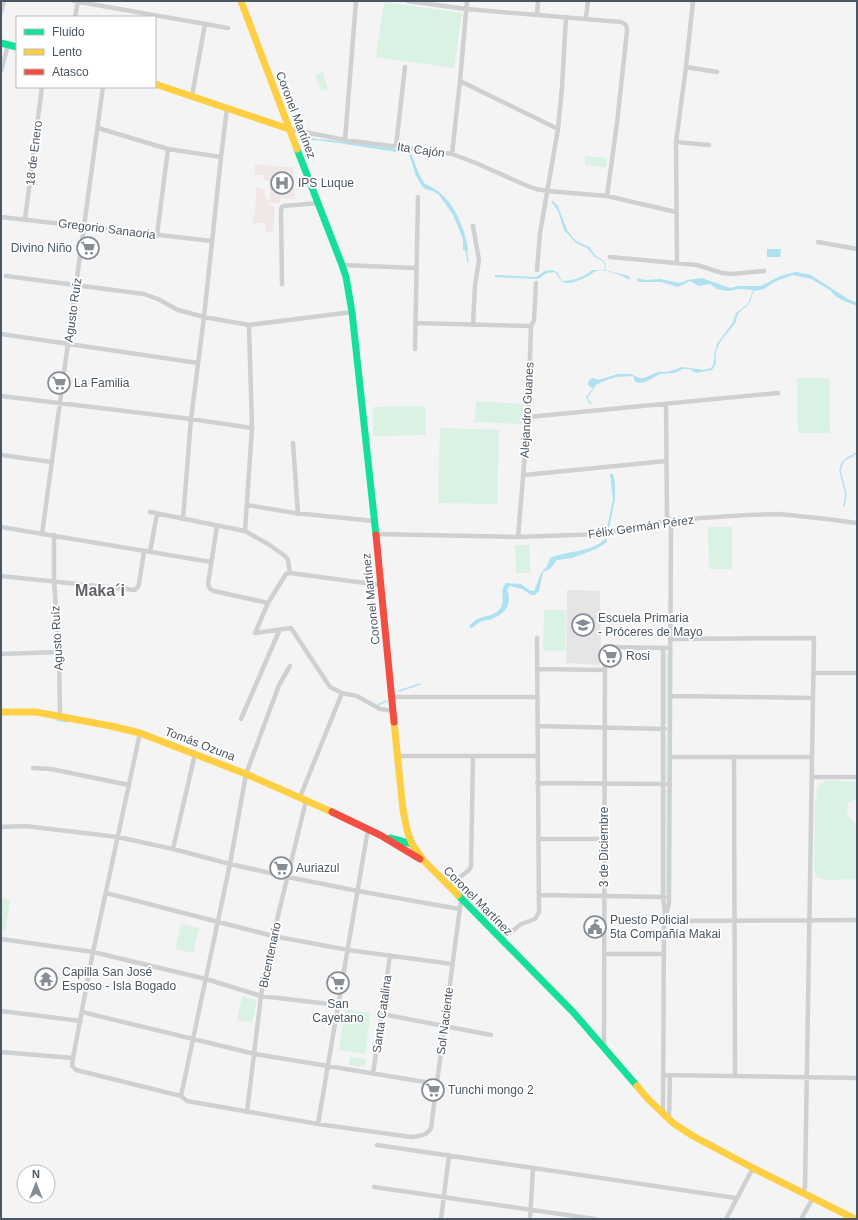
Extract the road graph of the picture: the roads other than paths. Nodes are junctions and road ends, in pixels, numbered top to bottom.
1 (4, 1) edge
2 (77, 1) edge
3 (241, 1) edge
4 (356, 1) edge
5 (408, 1) edge
6 (466, 1) edge
7 (538, 1) edge
8 (588, 1) edge
9 (693, 1) edge
10 (466, 9) junction
11 (1, 12) edge
12 (147, 15) edge
13 (537, 15) junction
14 (75, 16) edge
15 (156, 16) edge
16 (566, 17) junction
17 (586, 18) junction
18 (205, 24) junction
19 (228, 28) dead end
20 (4, 44) edge
21 (16, 47) edge
22 (405, 67) dead end
23 (686, 67) junction
24 (1, 71) edge
25 (716, 72) dead end
26 (460, 81) junction
27 (156, 84) edge
28 (42, 88) edge
29 (103, 88) edge
30 (192, 96) junction
31 (227, 108) junction
32 (98, 128) junction
33 (558, 129) junction
34 (290, 130) junction
35 (345, 140) junction
36 (676, 142) junction
37 (710, 145) dead end
38 (396, 146) junction
39 (168, 149) junction
40 (452, 154) junction
41 (221, 157) junction
42 (547, 191) junction
43 (607, 196) junction
44 (418, 197) dead end
45 (318, 203) junction
46 (676, 212) junction
47 (1, 217) edge
48 (25, 219) junction
49 (84, 226) junction
50 (473, 226) dead end
51 (156, 235) junction
52 (212, 241) junction
53 (818, 242) dead end
54 (857, 249) edge
55 (610, 257) dead end
56 (677, 263) junction
57 (342, 265) junction
58 (416, 268) junction
59 (537, 270) dead end
60 (764, 271) dead end
61 (6, 276) dead end
62 (536, 283) dead end
63 (282, 284) dead end
64 (76, 285) junction
65 (352, 312) junction
66 (204, 317) junction
67 (415, 323) junction
68 (249, 325) junction
69 (473, 325) junction
70 (531, 326) junction
71 (1, 334) edge
72 (68, 344) junction
73 (415, 348) dead end
74 (198, 363) junction
75 (778, 393) dead end
76 (1, 396) edge
77 (60, 403) junction
78 (666, 404) junction
79 (528, 417) junction
80 (191, 419) junction
81 (252, 428) junction
82 (293, 443) dead end
83 (1, 455) edge
84 (666, 461) junction
85 (52, 462) junction
86 (524, 475) junction
87 (247, 505) junction
88 (150, 512) dead end
89 (157, 514) junction
90 (298, 514) junction
91 (183, 520) junction
92 (374, 520) junction
93 (671, 520) junction
94 (857, 523) edge
95 (217, 526) junction
96 (1, 527) edge
97 (245, 531) junction
98 (42, 534) junction
99 (376, 534) junction
100 (54, 535) junction
101 (518, 537) junction
102 (144, 551) junction
103 (150, 552) junction
104 (210, 562) junction
105 (290, 573) junction
106 (1, 576) edge
107 (54, 581) junction
108 (380, 586) junction
109 (268, 603) junction
110 (280, 630) junction
111 (537, 638) dead end
112 (670, 639) junction
113 (663, 648) junction
114 (670, 648) junction
115 (59, 652) junction
116 (1, 654) edge
117 (290, 666) dead end
118 (537, 669) junction
119 (604, 670) junction
120 (813, 672) junction
121 (857, 673) edge
122 (342, 693) junction
123 (670, 696) junction
124 (392, 697) junction
125 (537, 697) junction
126 (813, 698) junction
127 (394, 711) junction
128 (1, 712) edge
129 (60, 716) junction
130 (241, 719) dead end
131 (537, 726) junction
132 (605, 727) junction
133 (663, 729) junction
134 (670, 729) junction
135 (140, 733) junction
136 (195, 754) junction
137 (398, 756) junction
138 (473, 756) junction
139 (537, 756) junction
140 (670, 757) junction
141 (734, 757) junction
142 (812, 757) junction
143 (33, 768) dead end
144 (246, 774) junction
145 (812, 777) junction
146 (857, 777) edge
147 (537, 783) junction
148 (604, 784) junction
149 (663, 784) junction
150 (670, 784) junction
151 (128, 785) junction
152 (303, 799) junction
153 (1, 827) edge
154 (368, 829) junction
155 (380, 835) junction
156 (118, 837) junction
157 (538, 839) junction
158 (604, 839) junction
159 (412, 844) junction
160 (172, 849) junction
161 (424, 861) junction
162 (230, 864) junction
163 (288, 877) junction
164 (448, 887) junction
165 (358, 891) junction
166 (106, 893) junction
167 (539, 895) junction
168 (604, 896) junction
169 (664, 897) junction
170 (670, 897) junction
171 (461, 900) junction
172 (460, 909) junction
173 (666, 915) junction
174 (666, 920) junction
175 (810, 920) junction
176 (857, 920) edge
177 (734, 921) junction
178 (218, 922) junction
179 (273, 936) junction
180 (1, 939) edge
181 (501, 940) junction
182 (348, 950) junction
183 (93, 952) junction
184 (604, 954) junction
185 (663, 954) junction
186 (390, 955) junction
187 (452, 964) junction
188 (206, 979) junction
189 (261, 996) junction
190 (338, 1005) junction
191 (1, 1011) edge
192 (82, 1012) junction
193 (382, 1014) junction
194 (81, 1021) junction
195 (444, 1026) junction
196 (491, 1035) dead end
197 (194, 1039) junction
198 (604, 1048) junction
199 (1, 1052) edge
200 (255, 1054) junction
201 (73, 1058) junction
202 (328, 1066) junction
203 (373, 1074) junction
204 (663, 1075) junction
205 (670, 1075) junction
206 (735, 1076) junction
207 (807, 1077) junction
208 (857, 1078) edge
209 (437, 1084) junction
210 (181, 1096) junction
211 (247, 1112) junction
212 (663, 1114) junction
213 (670, 1120) junction
214 (318, 1124) junction
215 (377, 1145) dead end
216 (449, 1155) junction
217 (533, 1168) junction
218 (754, 1168) junction
219 (374, 1187) dead end
220 (803, 1193) junction
221 (443, 1197) junction
222 (736, 1198) junction
223 (813, 1198) junction
224 (530, 1210) junction
225 (441, 1219) edge
226 (530, 1219) edge
227 (595, 1219) edge
228 (726, 1219) edge
229 (801, 1219) edge
230 (855, 1219) edge

1 - 11 street
2 - 12 street
2 - 14 street
3 - 34 main road, Coronel Martínez
4 - 35 street
5 - 10 street
6 - 10 street
7 - 13 street
8 - 17 street
9 - 23 street
10 - 13 street
10 - 26 street
13 - 16 street
15 - 18 street
16 - 17 street
16 - 33 street
17 - 43 street
18 - 19 street
18 - 30 street
20 - 21 main road
20 - 24 street
22 - 38 street
23 - 25 street
23 - 36 street
26 - 33 street
26 - 40 street
27 - 30 main road
28 - 48 street, 18 de Enero
29 - 32 street, Agusto Ruíz
30 - 31 main road
31 - 34 main road
31 - 41 street
32 - 39 street
32 - 49 street, Agusto Ruíz
33 - 42 street
34 - 35 street, Ita Cajón
34 - 45 main road, Coronel Martínez
35 - 38 street, Ita Cajón
36 - 37 street
36 - 46 street
38 - 40 street, Ita Cajón
39 - 41 street
39 - 51 street
40 - 42 street, Ita Cajón
41 - 52 street
42 - 43 street, Ita Cajón
42 - 59 street
43 - 46 street, Ita Cajón
44 - 58 street
45 - 57 main road, Coronel Martínez
45 - 63 street
46 - 56 street
47 - 48 street, Gregorio Sanaoria
48 - 49 street, Gregorio Sanaoria
49 - 51 street, Gregorio Sanaoria
49 - 64 street, Agusto Ruíz
50 - 69 street
51 - 52 street, Gregorio Sanaoria
52 - 66 street
53 - 54 street
55 - 56 street
56 - 60 street
57 - 58 street
57 - 65 main road, Coronel Martínez
58 - 67 street
61 - 64 street
62 - 70 street, Alejandro Guanes
64 - 66 street
64 - 72 street, Agusto Ruíz
65 - 68 street
65 - 92 main road, Coronel Martínez
66 - 68 street
66 - 74 street
67 - 69 street
67 - 73 street
68 - 81 street
69 - 70 street
70 - 79 street, Alejandro Guanes
71 - 72 street
72 - 74 street
72 - 77 street, Agusto Ruíz
74 - 80 street
75 - 78 street
76 - 77 street
77 - 80 street
77 - 85 street, Agusto Ruíz
78 - 79 street
78 - 84 street
79 - 86 street, Alejandro Guanes
80 - 81 street
80 - 91 street
81 - 87 street
82 - 90 street
83 - 85 street
84 - 86 street
84 - 93 street
85 - 98 street, Agusto Ruíz
86 - 101 street, Alejandro Guanes
87 - 90 street
87 - 97 street
88 - 89 street
89 - 91 street
89 - 103 street
90 - 92 street
91 - 95 street
92 - 99 main road, Coronel Martínez
93 - 94 street, Félix Germán Pérez
93 - 101 street, Félix Germán Pérez
93 - 112 street
95 - 97 street
95 - 104 street
96 - 98 street
97 - 105 street
98 - 100 street
99 - 101 street, Félix Germán Pérez
99 - 108 main road, Coronel Martínez
100 - 102 street
100 - 107 street, Agusto Ruíz
102 - 103 street
102 - 107 street
103 - 104 street
104 - 109 street
105 - 108 street
105 - 109 street
106 - 107 street
107 - 115 street, Agusto Ruíz
108 - 124 main road, Coronel Martínez
109 - 110 street
110 - 122 street
110 - 130 street
111 - 118 street
112 - 114 street
112 - 120 street
113 - 114 street
113 - 119 street, 3 de Diciembre
113 - 133 street
114 - 123 street
115 - 116 street
115 - 129 street, Agusto Ruíz
117 - 144 street
118 - 119 street
118 - 125 street
119 - 132 street, 3 de Diciembre
120 - 121 street
120 - 126 street
122 - 127 street
122 - 152 street, Bicentenario
123 - 126 street
123 - 134 street
124 - 125 street
124 - 127 main road, Coronel Martínez
125 - 131 street
126 - 142 street
127 - 137 main road, Coronel Martínez
128 - 129 main road, Tomás Ozuna
129 - 135 main road, Tomás Ozuna
131 - 132 street
131 - 139 street
132 - 133 street
132 - 148 street, 3 de Diciembre
133 - 134 street
133 - 149 street
134 - 140 street
135 - 136 main road, Tomás Ozuna
135 - 151 street
136 - 144 main road, Tomás Ozuna
136 - 160 street
137 - 138 street
137 - 159 main road, Coronel Martínez
138 - 139 street
138 - 164 street
139 - 147 street
140 - 141 street
140 - 150 street
141 - 142 street
141 - 177 street
142 - 145 street
143 - 151 street
144 - 152 main road, Tomás Ozuna
144 - 162 street
145 - 146 street
145 - 175 street
147 - 148 street
147 - 157 street
148 - 149 street
148 - 158 street, 3 de Diciembre
149 - 150 street
149 - 169 street
150 - 170 street
151 - 156 street
152 - 154 main road, Tomás Ozuna
152 - 163 street, Bicentenario
153 - 156 street
154 - 155 main road, Tomás Ozuna
154 - 165 street
155 - 159 main road, Tomás Ozuna
155 - 161 main road, Tomás Ozuna
156 - 160 street
156 - 166 street
157 - 158 street
157 - 167 street
158 - 168 street, 3 de Diciembre
159 - 161 main road, Coronel Martínez
160 - 162 street
161 - 164 main road, Coronel Martínez
162 - 163 street
162 - 178 street
163 - 165 street
163 - 179 street, Bicentenario
164 - 171 main road, Coronel Martínez
165 - 172 street
165 - 182 street
166 - 178 street
166 - 183 street
167 - 168 street
167 - 181 street
168 - 169 street
168 - 184 street, 3 de Diciembre
169 - 170 street
169 - 173 street
170 - 173 street
171 - 172 street, Sol Naciente
171 - 181 main road, Coronel Martínez
172 - 187 street, Sol Naciente
173 - 174 street
174 - 177 street
174 - 185 street
175 - 176 street
175 - 177 street
175 - 207 street
177 - 206 street
178 - 179 street
178 - 188 street
179 - 182 street
179 - 189 street, Bicentenario
180 - 183 street
181 - 198 main road, Coronel Martínez
182 - 186 street
182 - 190 street
183 - 188 street
183 - 192 street
184 - 185 street
184 - 198 street, 3 de Diciembre
185 - 204 street
186 - 187 street
186 - 193 street, Santa Catalina
187 - 195 street, Sol Naciente
188 - 189 street
188 - 197 street
189 - 190 street
189 - 200 street, Bicentenario
190 - 202 street
191 - 194 street
192 - 194 street
192 - 197 street
193 - 195 street
193 - 203 street, Santa Catalina
194 - 201 street
195 - 196 street
195 - 209 street, Sol Naciente
197 - 200 street
197 - 210 street
198 - 212 main road, Coronel Martínez
199 - 201 street
200 - 202 street
200 - 211 street, Bicentenario
201 - 210 street
202 - 203 street
202 - 214 street
203 - 209 street
204 - 205 street
204 - 212 street
205 - 206 street
205 - 213 street
206 - 207 street
207 - 208 street
207 - 220 street
209 - 214 street, Sol Naciente
210 - 211 street
211 - 214 street
212 - 213 main road, Coronel Martínez
213 - 218 main road, Coronel Martínez
215 - 216 street
216 - 217 street
216 - 221 street
217 - 222 street
217 - 224 street
218 - 220 main road
218 - 222 street
219 - 221 street
220 - 223 main road
221 - 224 street
221 - 225 street
222 - 228 street
223 - 229 street
223 - 230 main road
224 - 226 street
224 - 227 street

